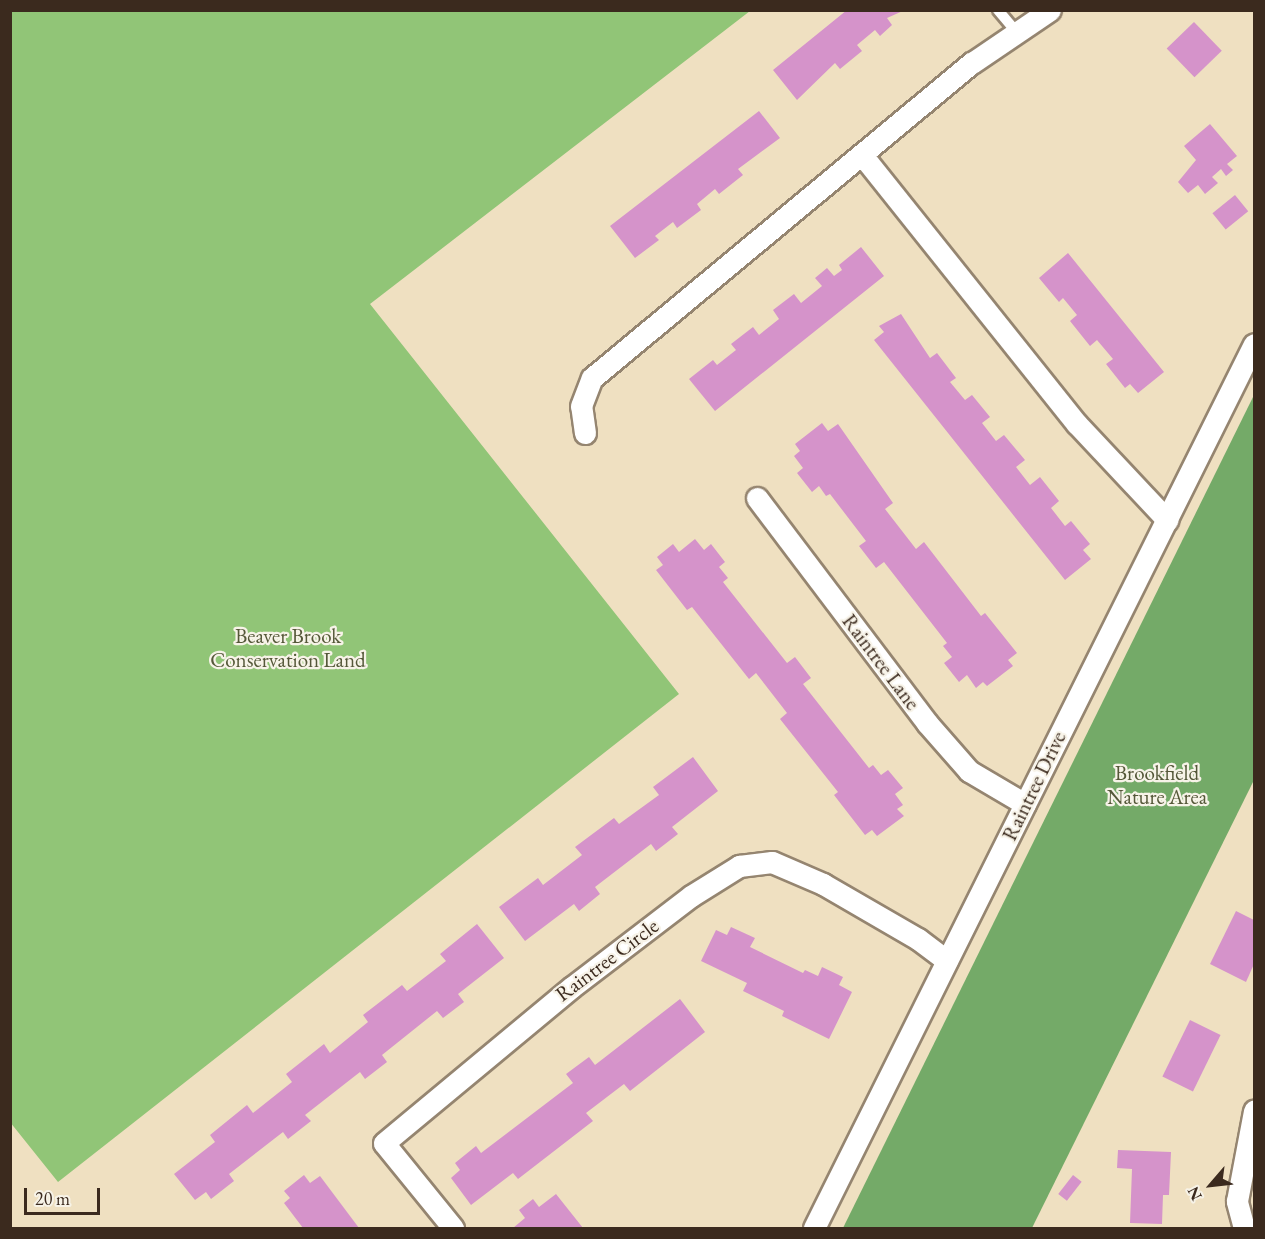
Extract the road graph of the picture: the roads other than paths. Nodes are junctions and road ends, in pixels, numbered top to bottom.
1 (998, 10) edge
2 (1050, 10) edge
3 (1017, 33) junction
4 (862, 155) junction
5 (1254, 344) edge
6 (585, 433) dead end
7 (757, 498) dead end
8 (1167, 520) junction
9 (1025, 804) junction
10 (947, 961) junction
11 (1254, 1111) edge
12 (453, 1228) edge
13 (814, 1228) edge
14 (1244, 1228) edge

1 - 3 lane
2 - 3 street
3 - 4 street
4 - 6 street
4 - 8 street
5 - 8 street, Raintree Drive
7 - 9 street, Raintree Lane
8 - 9 street, Raintree Drive
9 - 10 street, Raintree Drive
10 - 12 street, Raintree Circle
10 - 13 street, Raintree Drive
11 - 14 street

